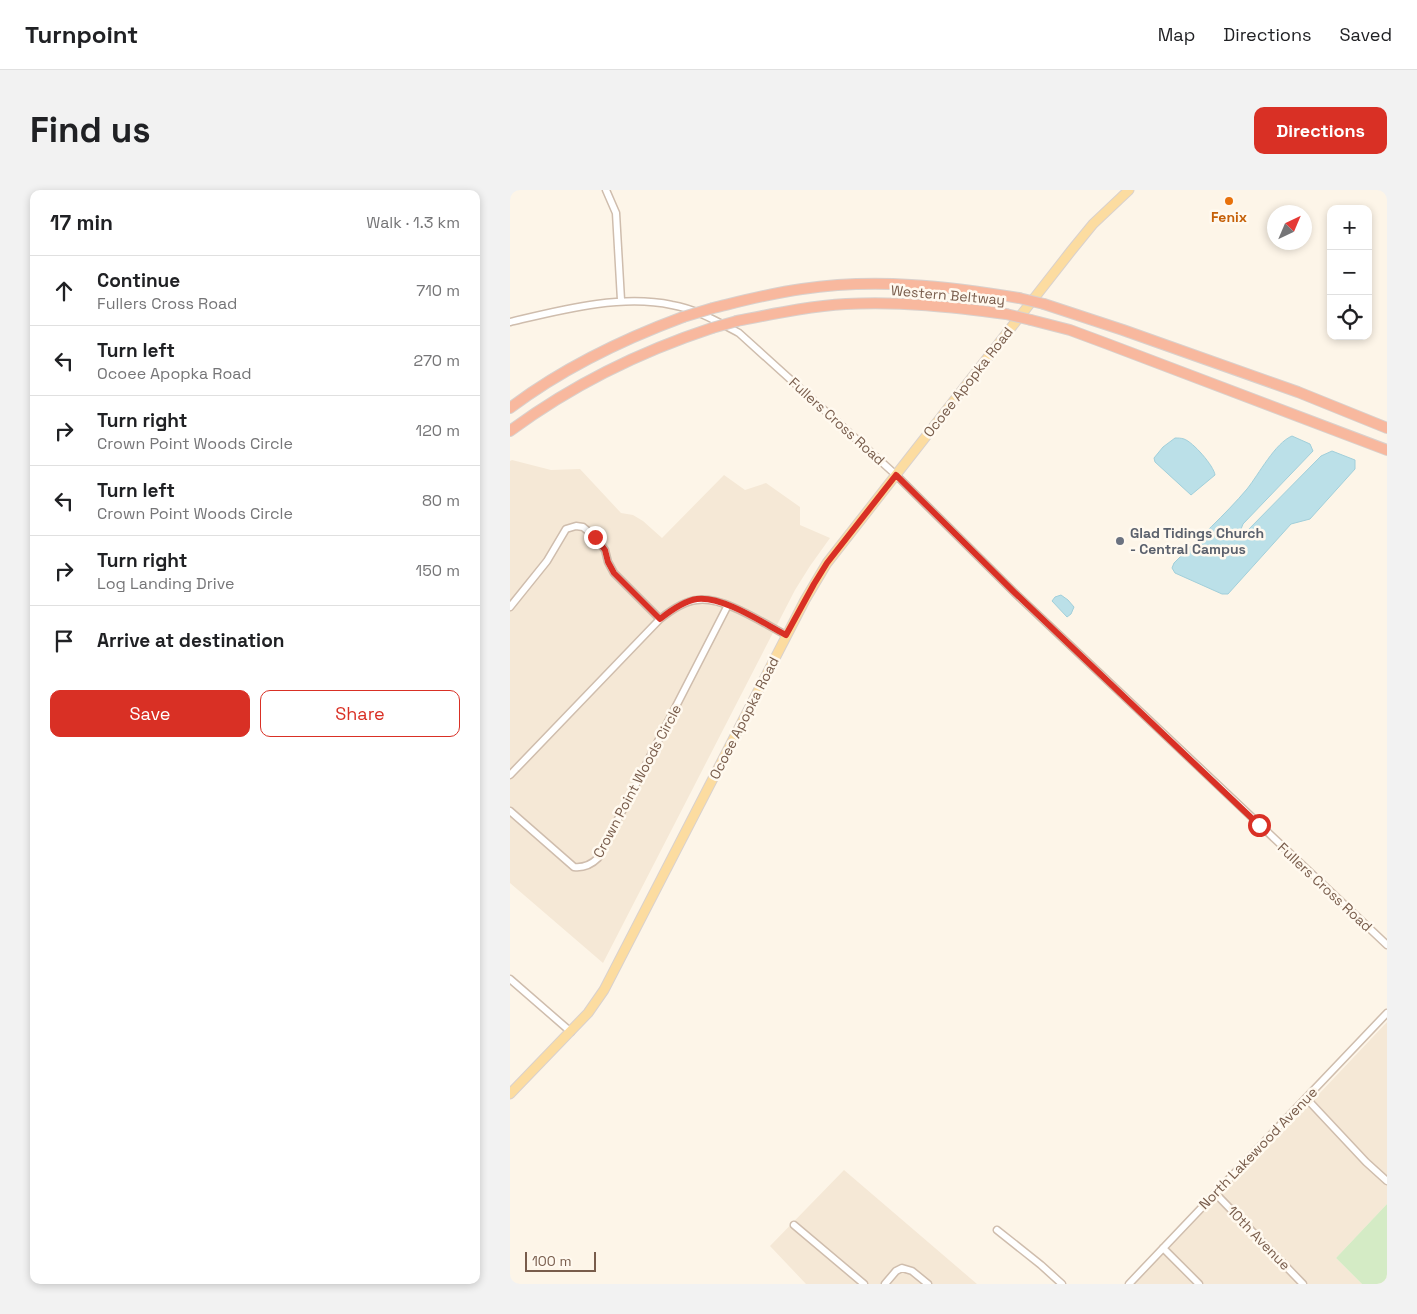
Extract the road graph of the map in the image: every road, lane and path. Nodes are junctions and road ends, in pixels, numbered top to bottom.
1 (606, 190) edge
2 (1129, 190) edge
3 (621, 300) junction
4 (510, 322) edge
5 (713, 324) junction
6 (1298, 392) junction
7 (510, 408) edge
8 (1387, 423) edge
9 (1387, 428) edge
10 (510, 431) edge
11 (1387, 452) edge
12 (896, 475) junction
13 (728, 605) junction
14 (510, 607) edge
15 (660, 619) junction
16 (786, 635) junction
17 (510, 776) edge
18 (510, 811) edge
19 (1387, 945) edge
20 (510, 979) edge
21 (1387, 1013) edge
22 (571, 1032) junction
23 (510, 1094) edge
24 (1306, 1098) junction
25 (1387, 1181) edge
26 (1215, 1193) junction
27 (794, 1224) dead end
28 (997, 1230) dead end
29 (1163, 1248) junction
30 (864, 1284) edge
31 (885, 1284) edge
32 (928, 1284) edge
33 (1062, 1284) edge
34 (1129, 1284) edge
35 (1199, 1284) edge
36 (1304, 1284) edge

1 - 3 street
2 - 12 main road, Ocoee Apopka Road
3 - 4 street, Fullers Cross Road
3 - 5 street, Fullers Cross Road
5 - 10 highway, Western Beltway
5 - 11 highway, Western Beltway, bridge
5 - 12 street, Fullers Cross Road
6 - 7 highway, Western Beltway, bridge
6 - 8 highway
6 - 9 highway, Western Beltway
12 - 16 main road, Ocoee Apopka Road
12 - 19 street, Fullers Cross Road
13 - 15 street
13 - 16 street
13 - 18 street, Crown Point Woods Circle
14 - 15 street
15 - 17 street
16 - 22 main road, Ocoee Apopka Road
20 - 22 street
21 - 24 street, North Lakewood Avenue
22 - 23 main road, Ocoee Apopka Road
24 - 25 street
24 - 26 street, North Lakewood Avenue
26 - 29 street, North Lakewood Avenue
26 - 36 street, 10th Avenue
27 - 30 street
28 - 33 street
29 - 34 street, North Lakewood Avenue
29 - 35 street
31 - 32 street

